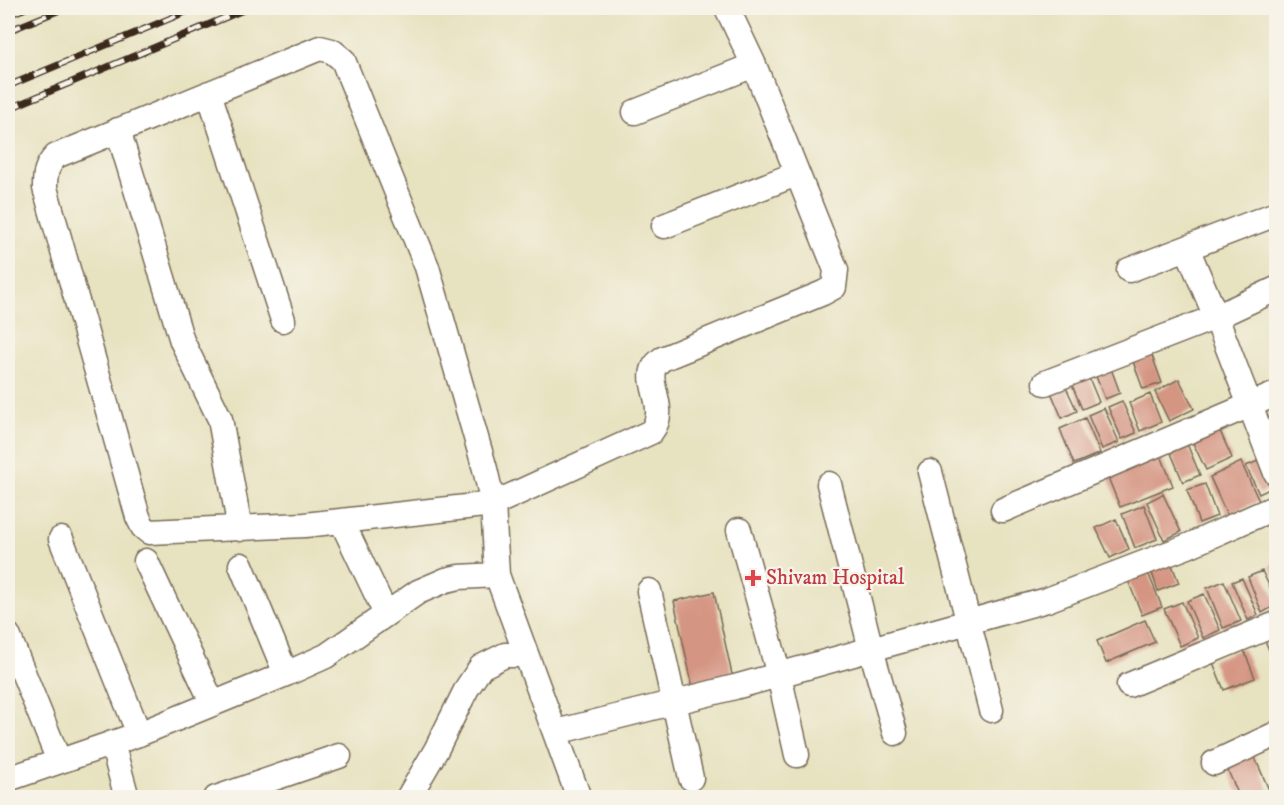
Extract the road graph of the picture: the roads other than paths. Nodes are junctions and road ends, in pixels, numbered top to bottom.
1 (727, 8) edge
2 (754, 64) junction
3 (209, 93) junction
4 (635, 112) dead end
5 (118, 130) junction
6 (796, 174) junction
7 (1276, 214) edge
8 (664, 226) dead end
9 (1187, 248) junction
10 (1129, 270) dead end
11 (1276, 289) edge
12 (1216, 317) junction
13 (283, 320) dead end
14 (1045, 383) dead end
15 (1276, 394) edge
16 (1249, 405) junction
17 (930, 472) dead end
18 (1276, 473) edge
19 (829, 484) dead end
20 (493, 504) junction
21 (1276, 507) edge
22 (1003, 510) dead end
23 (342, 522) junction
24 (240, 530) junction
25 (739, 530) dead end
26 (61, 539) dead end
27 (146, 561) dead end
28 (241, 565) dead end
29 (497, 574) junction
30 (649, 591) dead end
31 (386, 614) junction
32 (969, 622) junction
33 (1276, 624) edge
34 (8, 635) edge
35 (871, 649) junction
36 (526, 655) junction
37 (286, 674) junction
38 (779, 675) junction
39 (1129, 685) dead end
40 (673, 703) junction
41 (213, 704) junction
42 (991, 710) dead end
43 (556, 732) junction
44 (896, 733) dead end
45 (139, 734) junction
46 (1276, 735) edge
47 (112, 743) junction
48 (797, 755) dead end
49 (339, 756) dead end
50 (59, 761) junction
51 (1214, 763) dead end
52 (691, 778) dead end
53 (8, 779) edge
54 (127, 798) edge
55 (216, 798) edge
56 (408, 798) edge
57 (579, 798) edge

1 - 2 street
2 - 4 street
2 - 6 street
3 - 5 street
3 - 13 street
3 - 20 street
5 - 24 street
5 - 24 street
6 - 8 street
6 - 20 street
7 - 9 street
9 - 10 street
9 - 12 street
11 - 12 street
12 - 14 street
12 - 16 street
15 - 16 street
16 - 18 street
16 - 22 street
17 - 32 street
19 - 35 street
20 - 23 street
20 - 29 street
21 - 32 street
23 - 24 street
23 - 31 street
25 - 38 street
26 - 45 street
27 - 41 street
28 - 37 street
29 - 31 street
29 - 36 street
30 - 40 street
31 - 37 street
32 - 35 street
32 - 42 street
33 - 39 street
34 - 50 street
35 - 38 street
35 - 44 street
36 - 43 street
36 - 56 street
37 - 41 street
38 - 40 street
38 - 48 street
40 - 43 street
40 - 52 street
41 - 45 street
43 - 57 street
45 - 47 street
46 - 51 street
47 - 50 street
47 - 54 street
49 - 55 street
50 - 53 street

